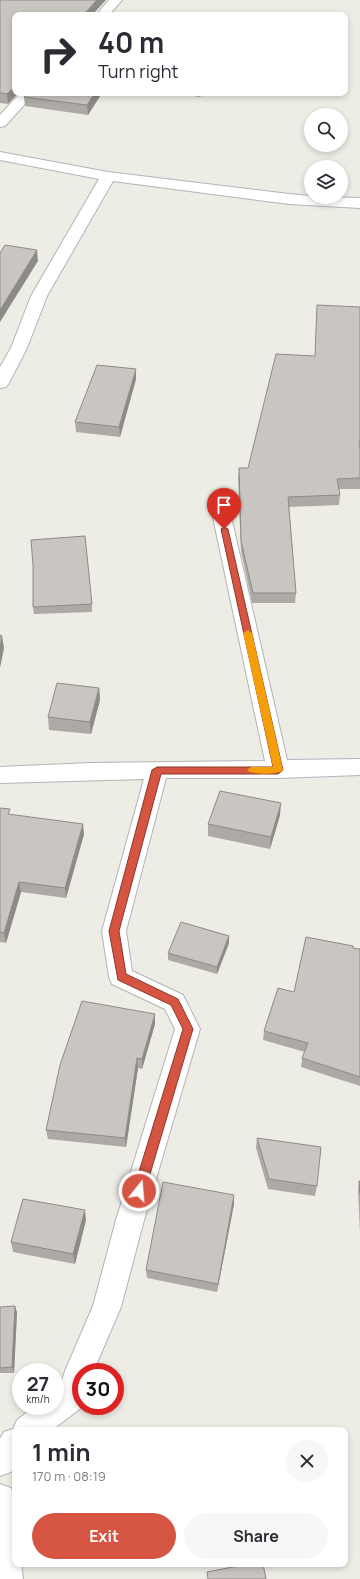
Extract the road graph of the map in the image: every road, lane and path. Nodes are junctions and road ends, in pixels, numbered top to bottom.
1 (116, 0) edge
2 (105, 12) edge
3 (25, 96) edge
4 (0, 123) edge
5 (0, 156) edge
6 (108, 176) junction
7 (360, 204) edge
8 (0, 383) edge
9 (218, 499) dead end
10 (360, 767) edge
11 (157, 770) junction
12 (278, 770) junction
13 (0, 775) edge
14 (31, 1427) edge
15 (12, 1447) edge
16 (0, 1461) edge
17 (0, 1499) edge
18 (7, 1579) edge

1 - 2 street
3 - 4 street
5 - 6 street
6 - 7 street
6 - 8 street
9 - 12 street
10 - 12 street
11 - 12 street
11 - 13 street
11 - 14 street
15 - 16 street
17 - 18 street

